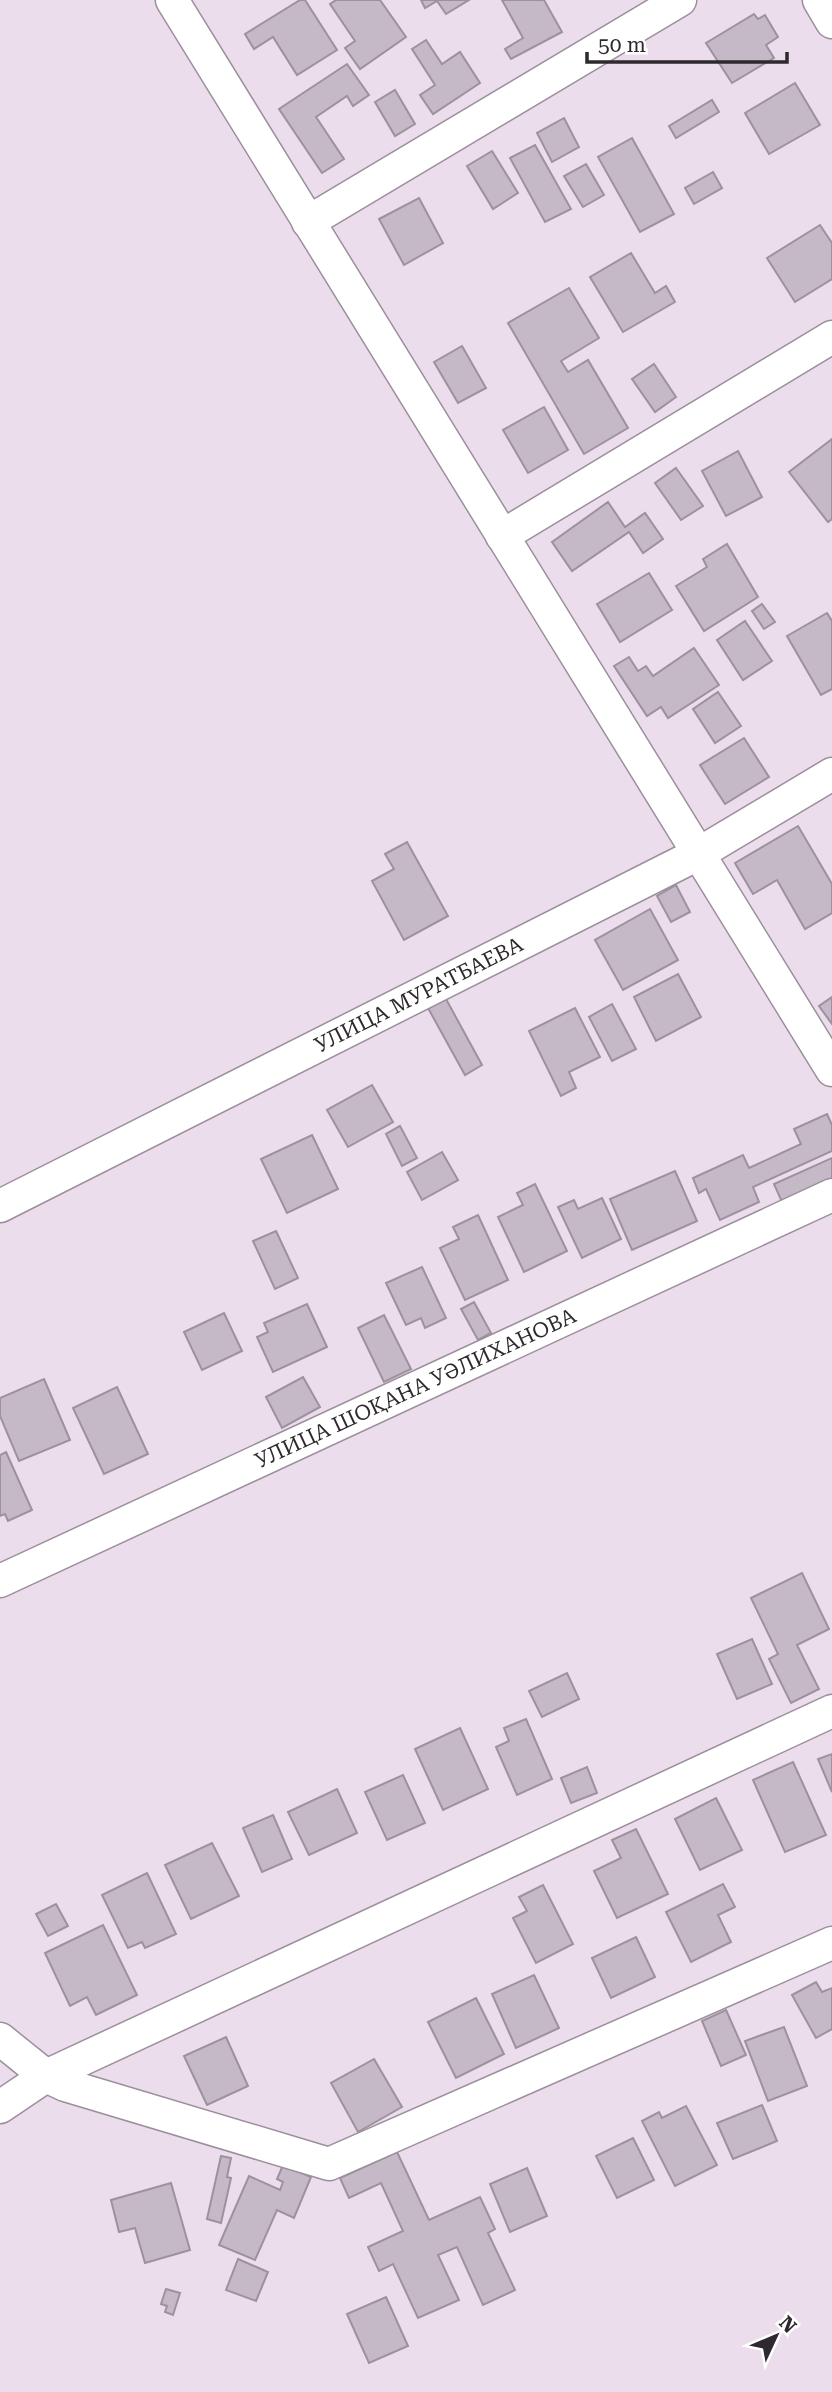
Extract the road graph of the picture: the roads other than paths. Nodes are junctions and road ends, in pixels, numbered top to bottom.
1 (172, 0) edge
2 (680, 0) edge
3 (819, 0) edge
4 (832, 22) edge
5 (308, 222) junction
6 (832, 337) edge
7 (502, 536) junction
8 (832, 774) edge
9 (698, 854) junction
10 (832, 1070) edge
11 (832, 1195) edge
12 (0, 1206) edge
13 (0, 1581) edge
14 (832, 1711) edge
15 (832, 1943) edge
16 (0, 2039) edge
17 (46, 2076) junction
18 (0, 2107) edge

1 - 5 street
2 - 5 street
3 - 4 street
5 - 7 street
6 - 7 street
7 - 9 street
8 - 9 street, УЛИЦА МУРАТБАЕВА
9 - 10 street
9 - 12 street, УЛИЦА МУРАТБАЕВА
11 - 13 street, УЛИЦА ШОҚАНА УӘЛИХАНОВА
14 - 17 street
15 - 17 street
16 - 17 street
17 - 18 street

